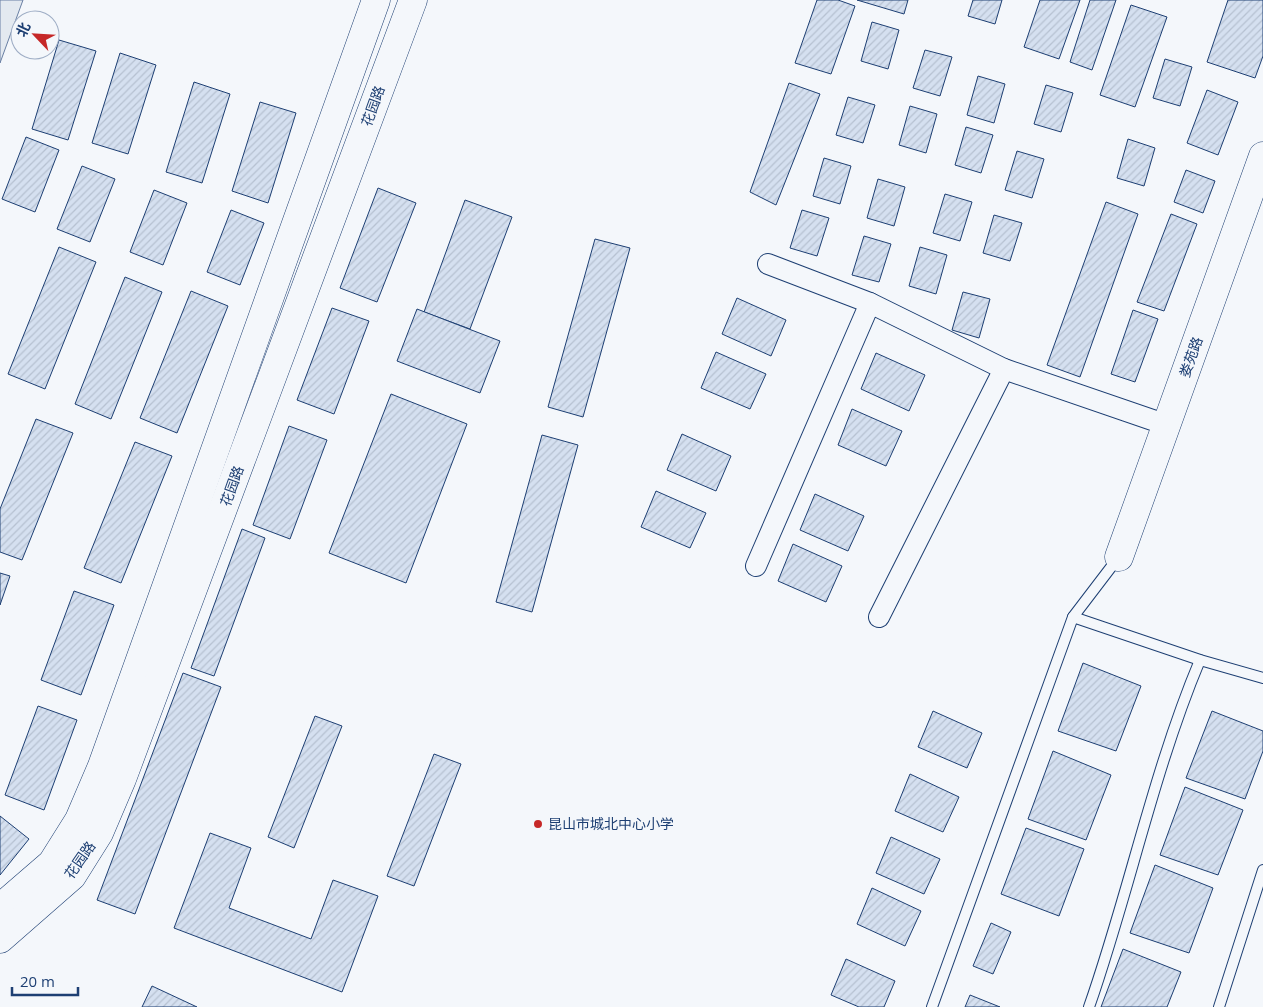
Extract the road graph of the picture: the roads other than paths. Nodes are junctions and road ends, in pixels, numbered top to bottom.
1 (376, 0) edge
2 (413, 0) edge
3 (1263, 156) edge
4 (768, 264) dead end
5 (870, 303) junction
6 (1004, 369) junction
7 (1167, 425) junction
8 (1119, 557) joint
9 (756, 566) dead end
10 (879, 617) dead end
11 (1073, 618) junction
12 (1200, 660) junction
13 (1263, 678) edge
14 (1263, 870) edge
15 (0, 908) edge
16 (0, 939) edge
17 (932, 1007) edge
18 (1089, 1007) edge
19 (1219, 1007) edge

1 - 15 main road, 花园路
2 - 16 main road, 花园路
3 - 7 main road, 娄苑路
4 - 5 street
5 - 6 street
5 - 9 street
6 - 7 street
6 - 10 street
7 - 8 main road, 娄苑路
8 - 11 lane
11 - 12 lane
11 - 17 lane
12 - 13 lane
12 - 18 lane
14 - 19 lane

